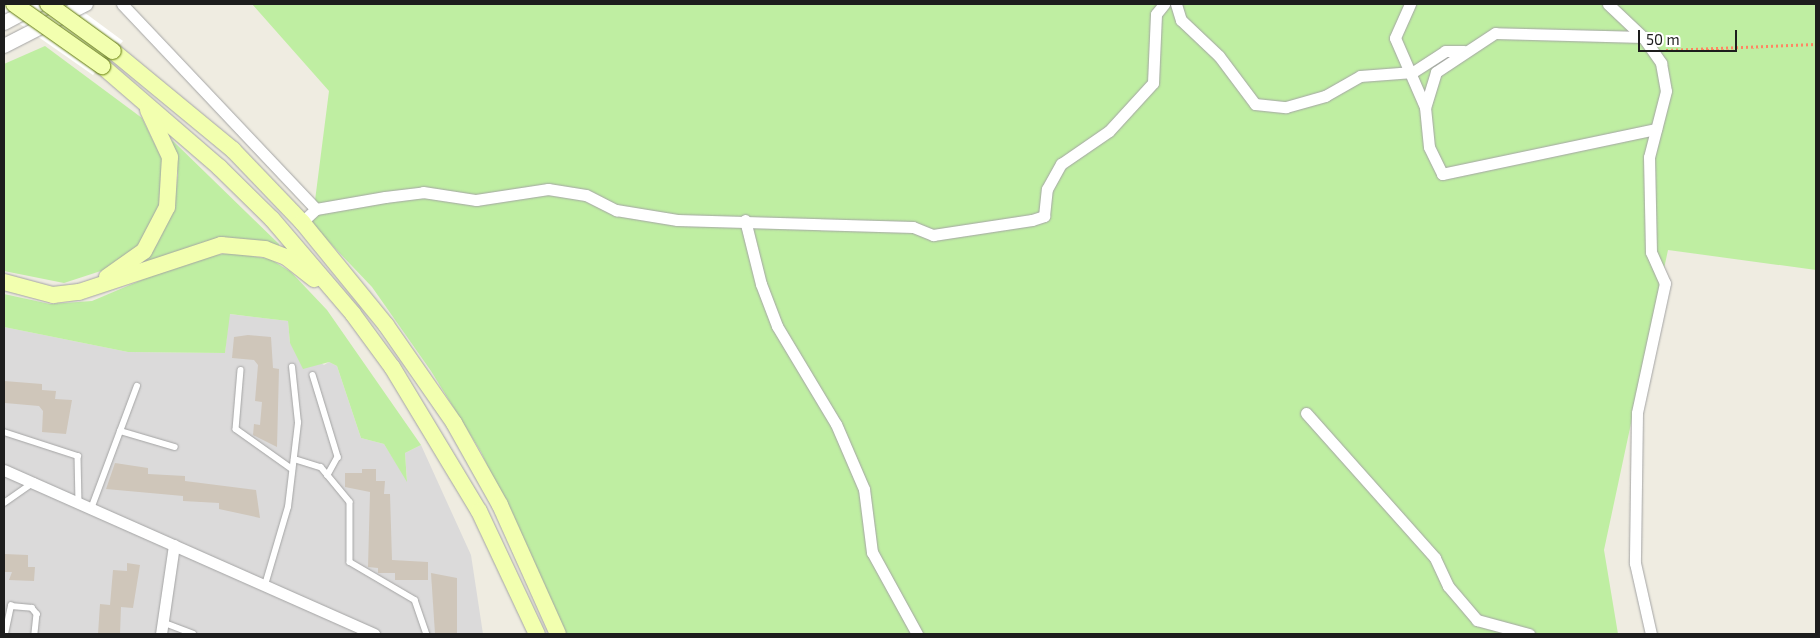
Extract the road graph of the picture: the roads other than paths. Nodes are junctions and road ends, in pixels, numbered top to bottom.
1 (14, 4) edge
2 (40, 4) edge
3 (48, 4) edge
4 (86, 4) edge
5 (122, 4) edge
6 (1164, 4) edge
7 (1176, 4) edge
8 (1410, 4) edge
9 (1608, 4) edge
10 (4, 23) edge
11 (1643, 37) junction
12 (4, 46) edge
13 (1464, 51) junction
14 (1413, 72) junction
15 (135, 91) junction
16 (1425, 107) junction
17 (1656, 129) junction
18 (316, 209) junction
19 (745, 220) junction
20 (302, 222) junction
21 (4, 282) edge
22 (79, 292) junction
23 (352, 314) junction
24 (292, 367) dead end
25 (242, 370) dead end
26 (313, 375) dead end
27 (137, 386) dead end
28 (1306, 413) dead end
29 (120, 431) junction
30 (4, 432) edge
31 (175, 448) dead end
32 (294, 459) junction
33 (292, 469) junction
34 (4, 470) edge
35 (328, 475) junction
36 (34, 482) junction
37 (4, 503) edge
38 (79, 504) junction
39 (91, 508) junction
40 (174, 545) junction
41 (264, 585) junction
42 (165, 623) junction
43 (4, 634) edge
44 (35, 634) edge
45 (161, 634) edge
46 (193, 634) edge
47 (374, 634) edge
48 (428, 634) edge
49 (537, 634) edge
50 (558, 634) edge
51 (917, 634) edge
52 (1529, 634) edge
53 (1651, 634) edge

1 - 15 main road, bridge
2 - 10 street
3 - 20 main road, bridge
4 - 12 street
5 - 18 street
6 - 19 street
7 - 14 street
8 - 14 street
9 - 11 street
11 - 13 street
11 - 17 street
13 - 14 street
13 - 16 street
14 - 16 street
15 - 22 main road
15 - 23 main road
16 - 17 street
17 - 53 street
18 - 19 street
18 - 20 street
19 - 51 street
20 - 50 main road
21 - 22 main road
22 - 23 main road
23 - 49 main road
24 - 32 lane
25 - 33 lane
26 - 35 lane
27 - 29 lane
28 - 52 street
29 - 31 lane
29 - 39 lane
30 - 38 lane
32 - 33 lane
32 - 35 lane
33 - 41 lane
34 - 36 street
35 - 48 lane
36 - 37 lane
36 - 38 street
38 - 39 street
39 - 40 street
40 - 41 street
40 - 42 street
41 - 47 street
42 - 45 street
42 - 46 lane
43 - 44 lane

